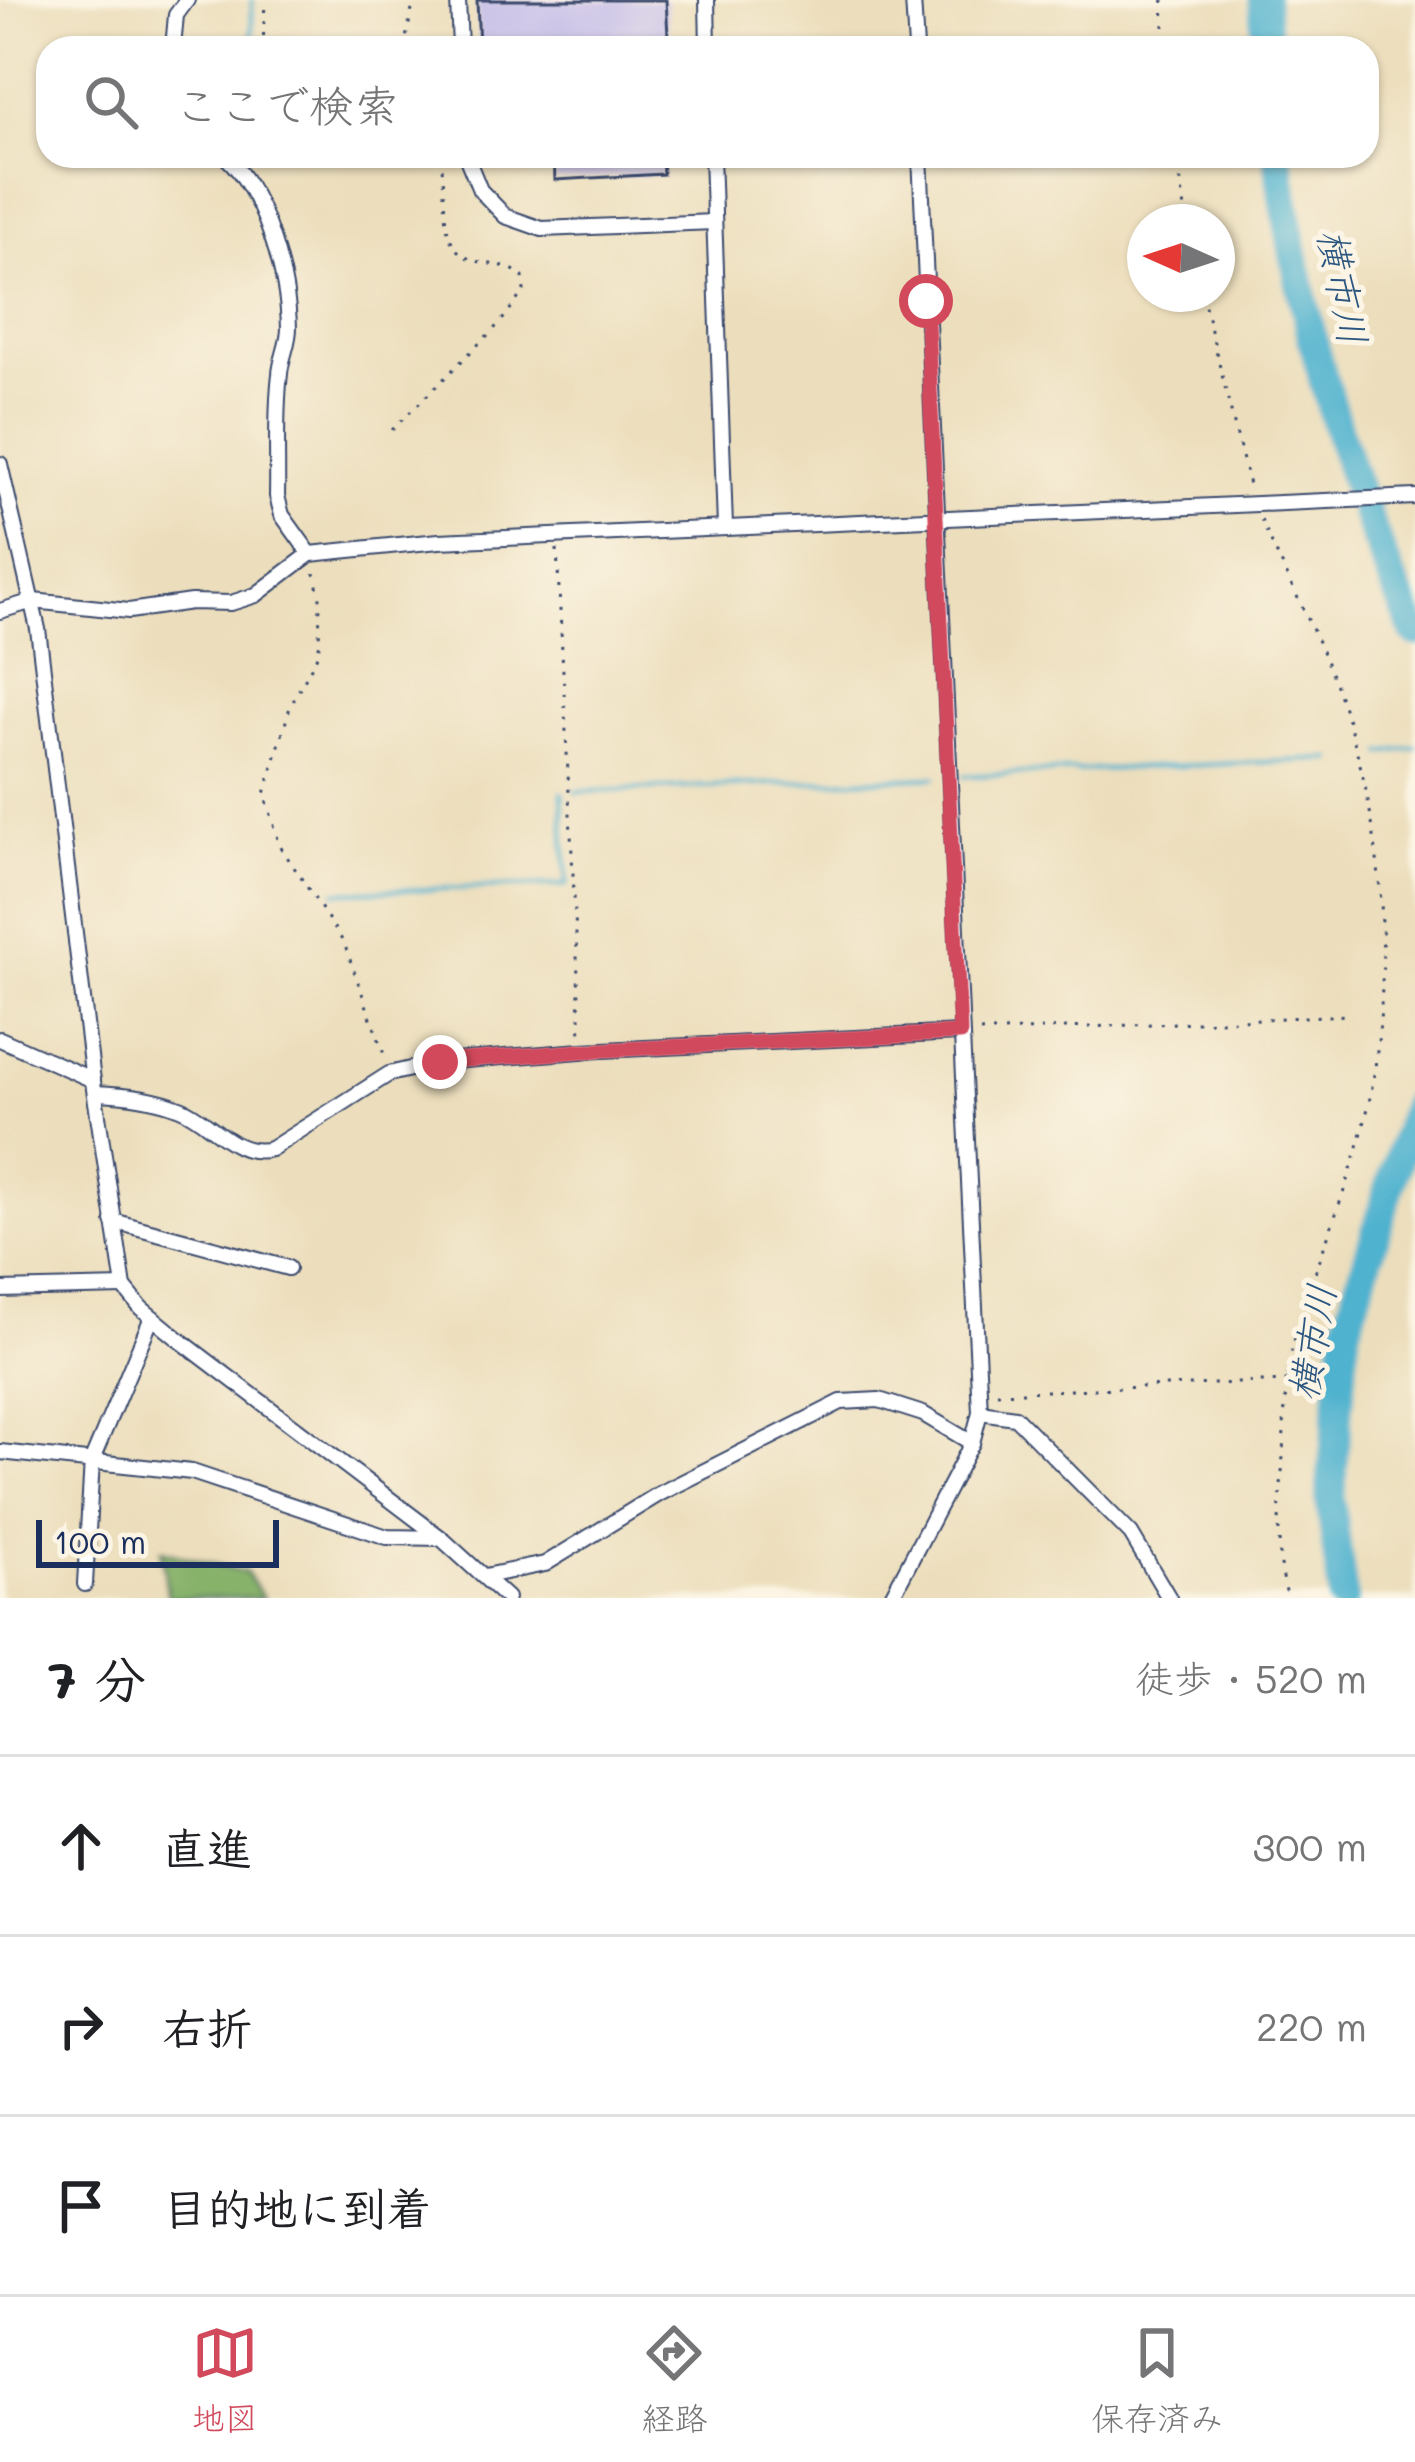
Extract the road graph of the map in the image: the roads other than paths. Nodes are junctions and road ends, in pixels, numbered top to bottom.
1 (187, 0) edge
2 (458, 0) edge
3 (706, 0) edge
4 (913, 0) edge
5 (174, 36) edge
6 (460, 36) edge
7 (708, 36) edge
8 (915, 36) edge
9 (238, 168) edge
10 (471, 168) edge
11 (712, 168) edge
12 (921, 168) edge
13 (714, 222) junction
14 (0, 464) edge
15 (1415, 497) edge
16 (937, 520) junction
17 (725, 527) junction
18 (310, 554) junction
19 (33, 601) junction
20 (0, 610) edge
21 (960, 1033) junction
22 (0, 1039) edge
23 (94, 1087) junction
24 (112, 1221) junction
25 (288, 1268) dead end
26 (124, 1287) junction
27 (0, 1290) edge
28 (152, 1317) junction
29 (980, 1412) junction
30 (972, 1443) junction
31 (0, 1452) edge
32 (92, 1460) junction
33 (441, 1538) junction
34 (484, 1576) junction
35 (85, 1584) dead end
36 (507, 1598) edge
37 (891, 1598) edge
38 (1169, 1598) edge

1 - 5 street
2 - 6 street
3 - 7 street
4 - 8 street
9 - 18 street
10 - 13 street
11 - 13 street
12 - 16 street
13 - 17 street
14 - 19 street
15 - 16 street
16 - 17 street
16 - 21 street
17 - 18 street
18 - 19 street
19 - 20 street
19 - 23 street
21 - 23 street
21 - 29 street
22 - 23 street
23 - 24 street
24 - 25 street
24 - 26 street
26 - 27 street
26 - 28 street
28 - 32 street
28 - 33 street
29 - 30 street
29 - 38 street
30 - 34 street
30 - 37 street
31 - 32 street
32 - 33 street
32 - 35 street
33 - 34 street
34 - 36 street

